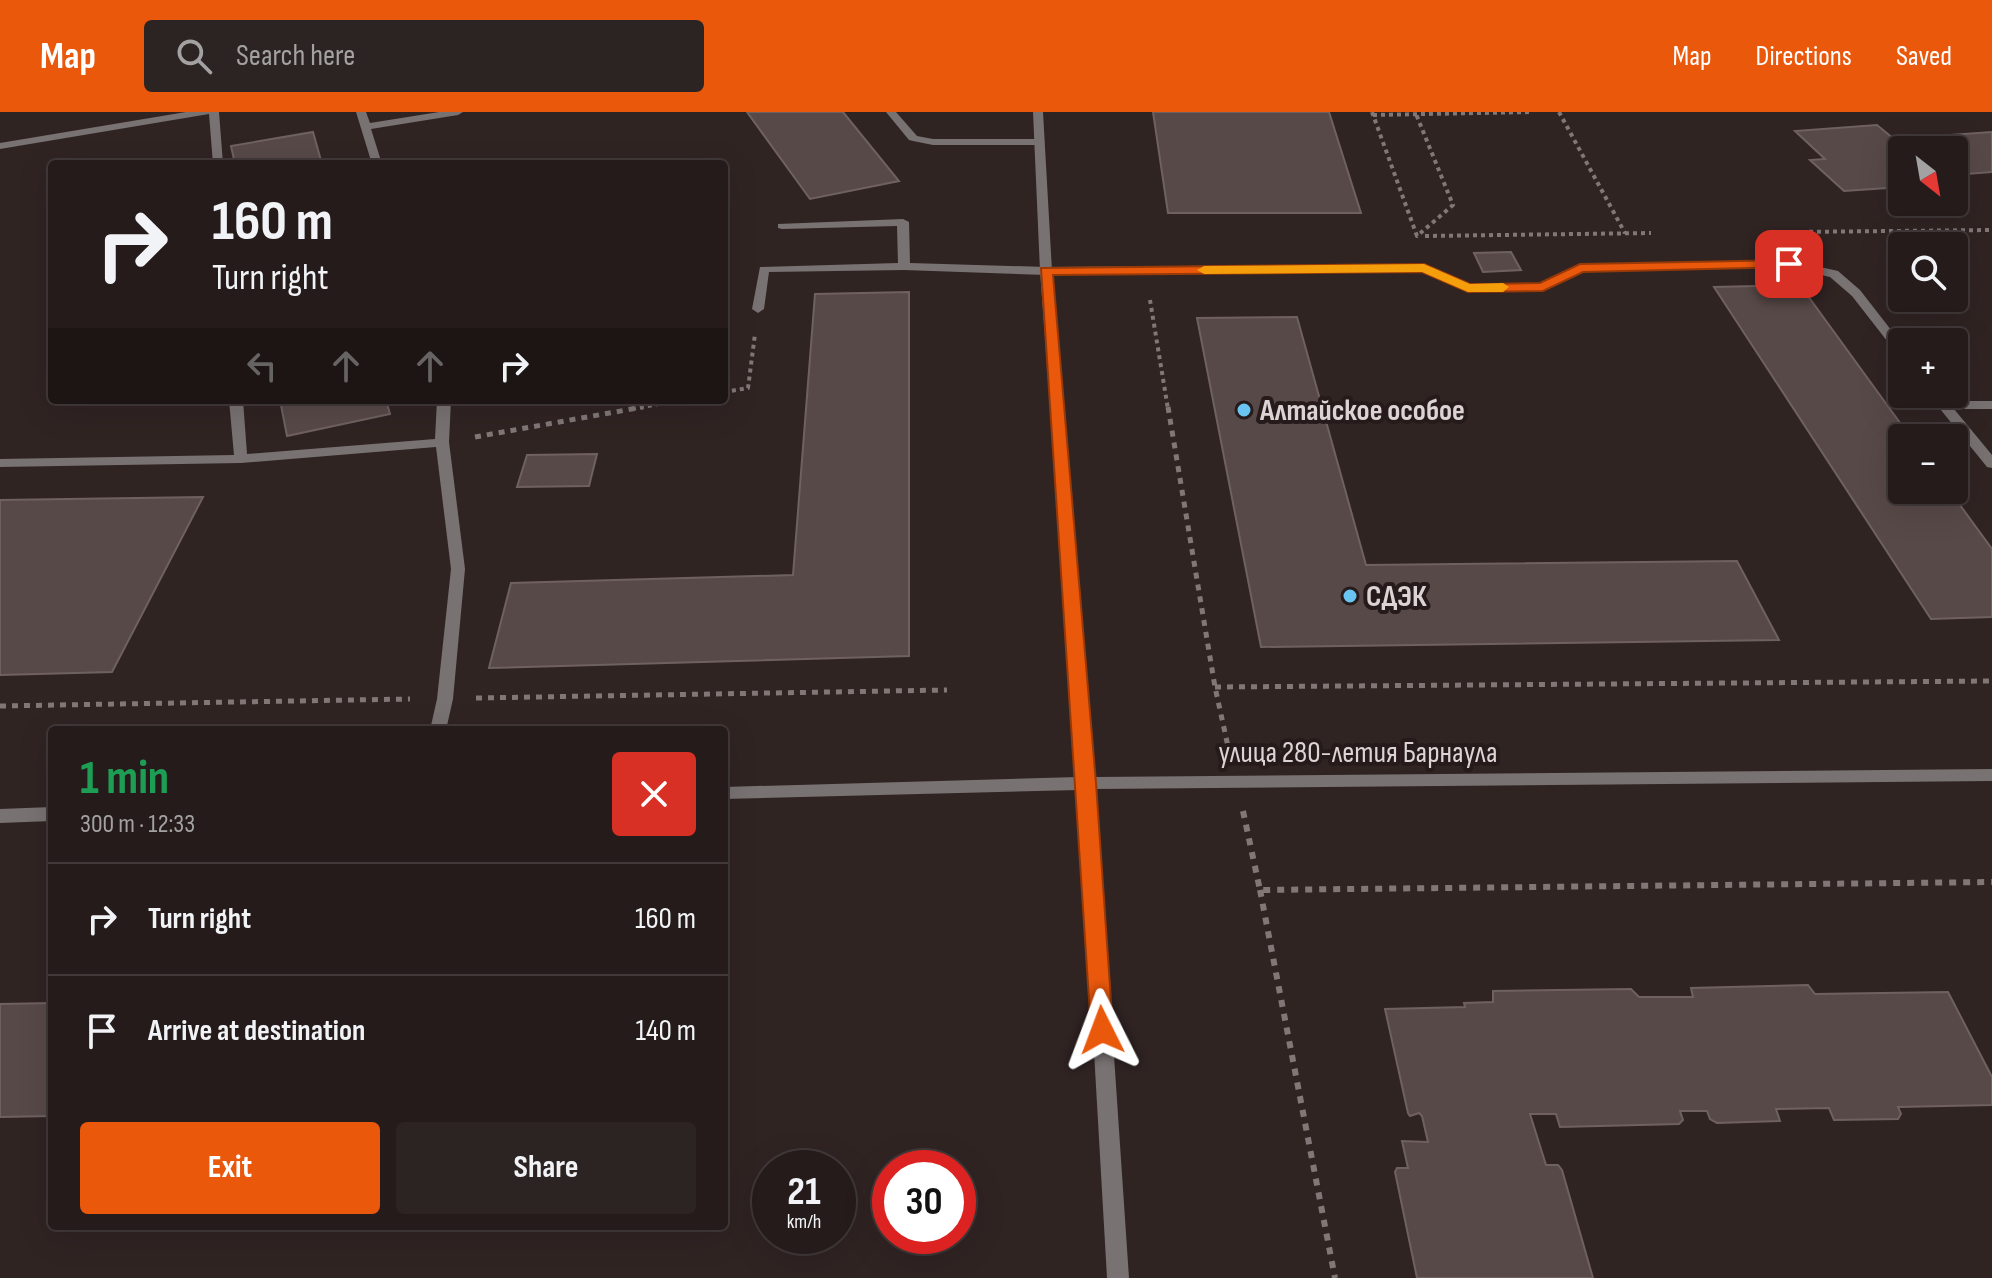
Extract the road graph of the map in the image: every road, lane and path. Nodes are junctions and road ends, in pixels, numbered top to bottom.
1 (205, 112) edge
2 (214, 112) edge
3 (361, 112) edge
4 (458, 112) edge
5 (891, 112) edge
6 (1038, 112) edge
7 (1532, 112) edge
8 (1559, 112) edge
9 (1373, 113) edge
10 (1416, 114) edge
11 (366, 127) junction
12 (1040, 142) junction
13 (0, 146) edge
14 (218, 160) edge
15 (376, 160) edge
16 (782, 226) dead end
17 (1992, 230) edge
18 (1784, 232) dead end
19 (1625, 233) junction
20 (1657, 233) dead end
21 (1417, 236) junction
22 (904, 266) junction
23 (1145, 270) junction
24 (1046, 271) junction
25 (758, 309) joint
26 (1888, 334) edge
27 (728, 391) edge
28 (1968, 403) edge
29 (236, 404) edge
30 (444, 404) edge
31 (656, 404) edge
32 (1992, 405) edge
33 (1946, 408) edge
34 (442, 442) junction
35 (241, 459) junction
36 (0, 463) edge
37 (1992, 464) edge
38 (1992, 681) edge
39 (1215, 687) junction
40 (439, 726) edge
41 (1992, 775) edge
42 (1236, 781) junction
43 (1087, 783) junction
44 (728, 793) edge
45 (48, 814) edge
46 (0, 816) edge
47 (1992, 882) edge
48 (1260, 890) junction
49 (1118, 1278) edge
50 (1335, 1278) edge

1 - 13 street
2 - 14 street
3 - 11 street
4 - 11 street
5 - 12 street
6 - 12 street
7 - 10 path
8 - 19 path
9 - 10 path
9 - 21 path
10 - 21 path
11 - 15 street
12 - 24 street
16 - 22 street
17 - 18 path
19 - 20 path
19 - 21 path
22 - 24 street
22 - 25 street
23 - 24 street
23 - 26 street
23 - 39 path
24 - 43 street
25 - 27 path
28 - 32 street
29 - 35 street
30 - 34 street
31 - 34 path
33 - 37 street
34 - 35 street
34 - 40 street
35 - 36 street
38 - 39 path
39 - 42 path
41 - 42 street, улица 280-летия Барнаула
42 - 43 street, улица 280-летия Барнаула
42 - 48 path
43 - 44 street, улица 280-летия Барнаула
43 - 49 street
45 - 46 street
47 - 48 path
48 - 50 path

